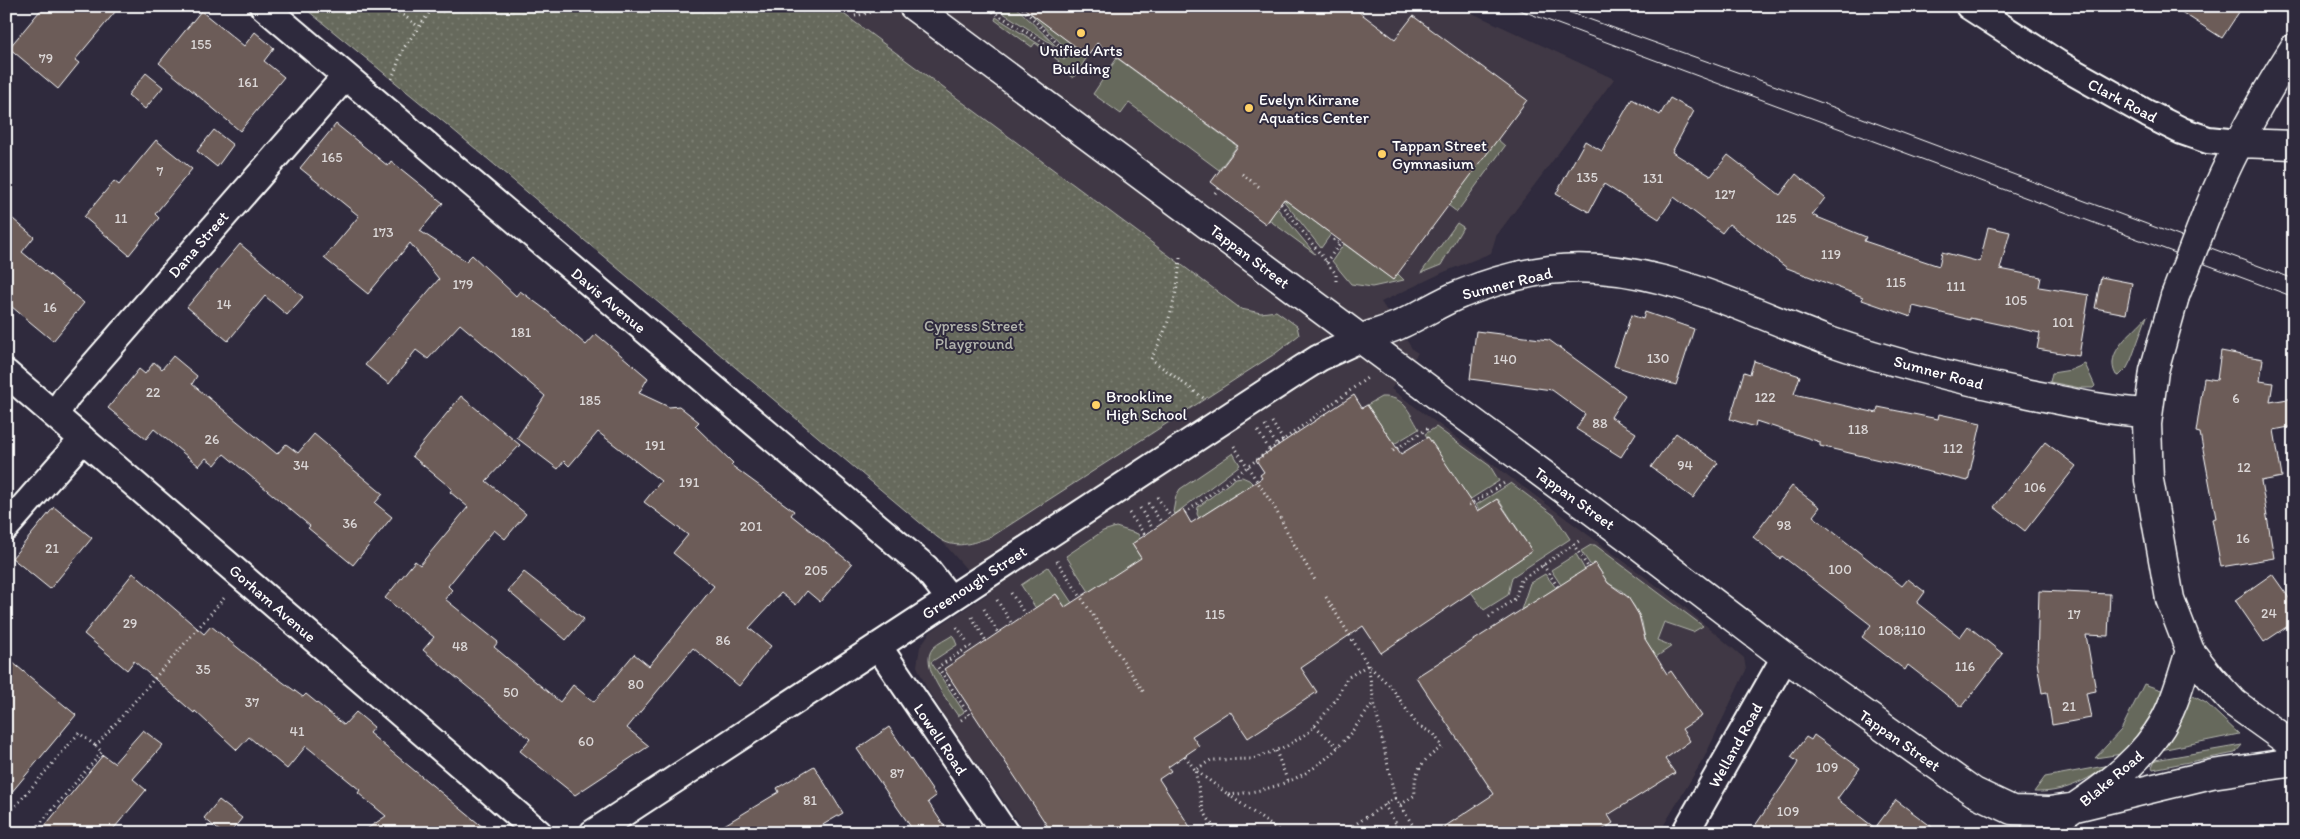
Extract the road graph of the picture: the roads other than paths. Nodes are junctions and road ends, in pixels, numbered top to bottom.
1 (263, 6) edge
2 (1969, 6) edge
3 (903, 7) edge
4 (2294, 48) edge
5 (345, 76) junction
6 (2239, 143) junction
7 (2294, 145) edge
8 (1360, 339) junction
9 (6, 373) edge
10 (2148, 413) junction
11 (55, 416) junction
12 (83, 439) junction
13 (6, 527) edge
14 (950, 599) junction
15 (878, 646) junction
16 (2190, 651) junction
17 (1785, 657) junction
18 (2294, 746) edge
19 (2294, 762) edge
20 (2076, 807) junction
21 (540, 833) edge
22 (594, 833) edge
23 (1005, 833) edge
24 (1685, 833) edge
25 (2035, 833) edge

1 - 5 street, Davis Avenue
2 - 6 street, Clark Road
3 - 8 street, Tappan Street
4 - 6 street
5 - 11 street, Dana Street
5 - 14 street, Davis Avenue
6 - 7 street, Clark Road
6 - 10 street, bridge
8 - 10 street, Sumner Road
8 - 14 street, Greenough Street
8 - 17 street, Tappan Street
9 - 11 street, Gorham Avenue
10 - 16 street
11 - 12 street, Gorham Avenue
12 - 13 street
12 - 21 street, Gorham Avenue
14 - 15 street, Greenough Street
15 - 22 street, Greenough Street
15 - 23 street, Lowell Road
16 - 18 street
16 - 20 street, Blake Road
17 - 20 street, Tappan Street
17 - 24 street, Welland Road
19 - 20 street, Tappan Street
20 - 25 street, Blake Road

